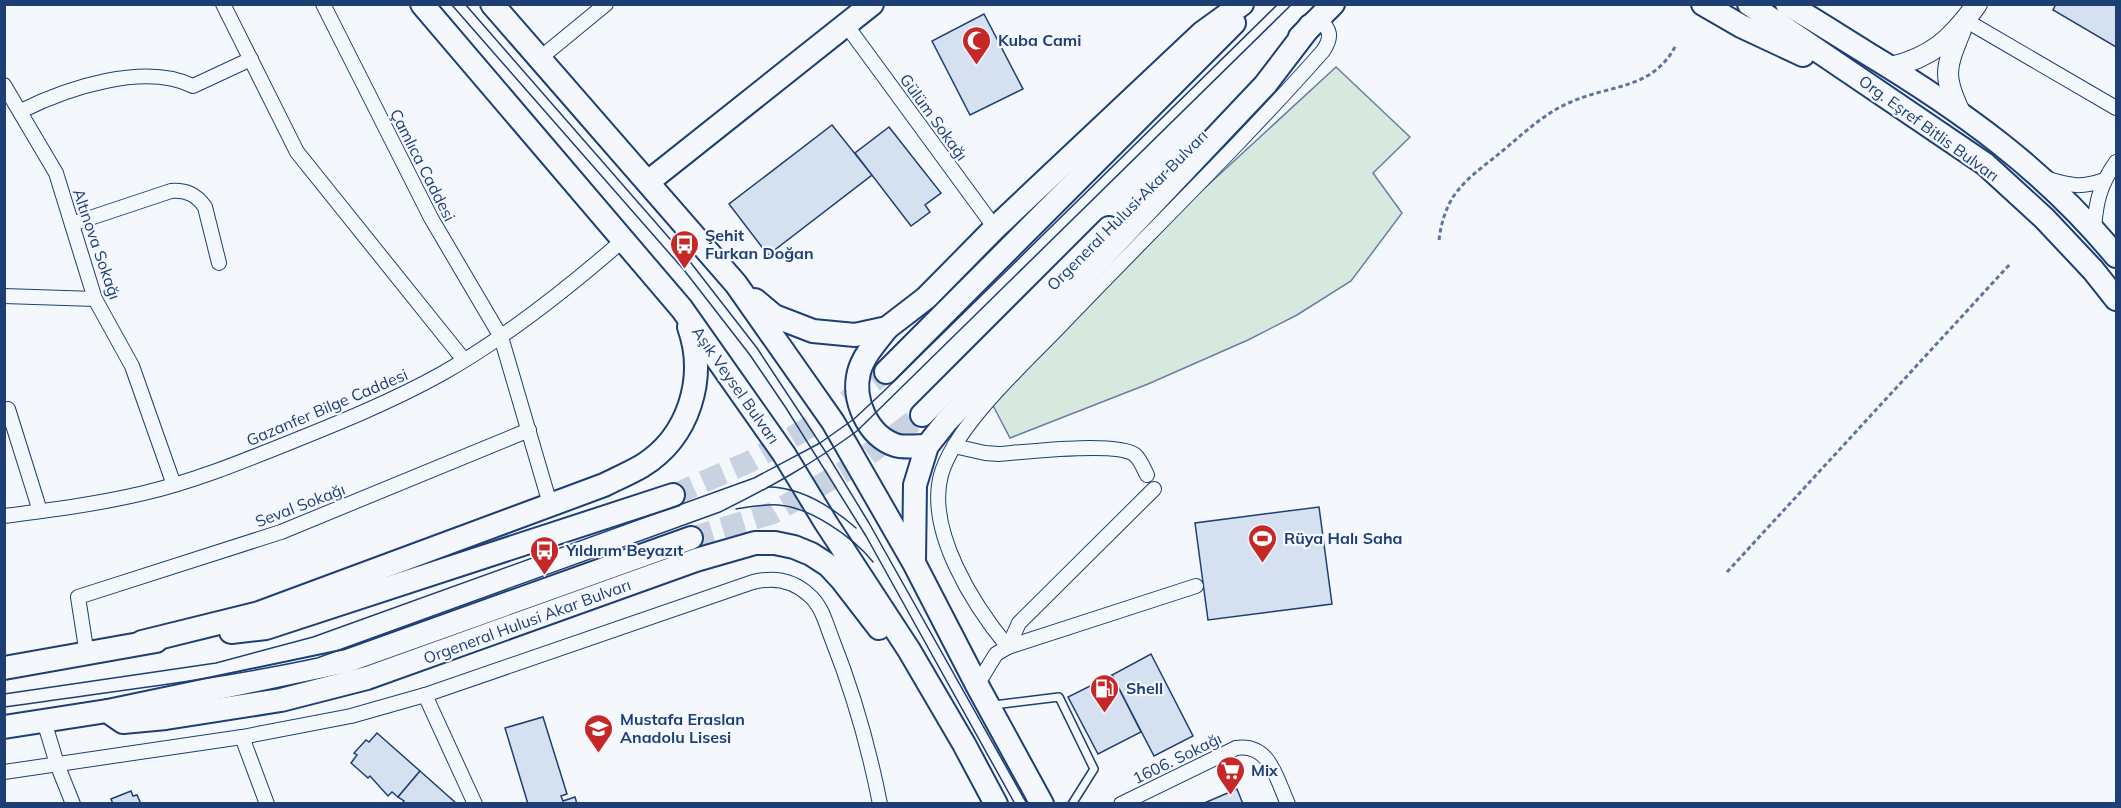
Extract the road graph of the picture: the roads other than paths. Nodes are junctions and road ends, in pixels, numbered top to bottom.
1 (223, 4) edge
2 (324, 4) edge
3 (422, 4) edge
4 (492, 4) edge
5 (606, 4) edge
6 (872, 4) edge
7 (1242, 4) edge
8 (1252, 4) edge
9 (1703, 4) edge
10 (1749, 4) edge
11 (1790, 6) edge
12 (1971, 12) edge
13 (1321, 16) edge
14 (847, 26) junction
15 (251, 59) junction
16 (539, 59) junction
17 (1891, 68) junction
18 (4, 85) edge
19 (1877, 89) junction
20 (2116, 108) edge
21 (21, 111) junction
22 (1960, 112) junction
23 (2116, 162) edge
24 (2043, 178) junction
25 (2104, 180) junction
26 (648, 182) junction
27 (72, 224) junction
28 (995, 228) junction
29 (2094, 229) junction
30 (622, 241) junction
31 (2116, 256) edge
32 (219, 263) dead end
33 (736, 284) junction
34 (4, 296) edge
35 (95, 299) junction
36 (2116, 299) edge
37 (682, 309) junction
38 (886, 328) junction
39 (501, 337) junction
40 (464, 360) junction
41 (886, 372) tunnel mouth
42 (8, 409) dead end
43 (921, 416) tunnel mouth
44 (529, 430) junction
45 (927, 446) junction
46 (954, 446) junction
47 (1148, 475) dead end
48 (174, 485) junction
49 (1154, 489) dead end
50 (673, 495) tunnel mouth
51 (550, 504) junction
52 (40, 511) junction
53 (4, 516) edge
54 (691, 538) tunnel mouth
55 (914, 563) junction
56 (1196, 586) dead end
57 (142, 642) junction
58 (1008, 647) junction
59 (909, 650) junction
60 (87, 655) junction
61 (4, 668) edge
62 (977, 685) junction
63 (425, 695) junction
64 (988, 705) junction
65 (107, 711) junction
66 (44, 721) junction
67 (4, 727) edge
68 (242, 737) junction
69 (57, 764) junction
70 (974, 766) junction
71 (4, 772) edge
72 (73, 804) edge
73 (267, 804) edge
74 (475, 804) edge
75 (880, 804) edge
76 (973, 804) edge
77 (996, 804) edge
78 (1042, 804) edge
79 (1072, 804) edge
80 (1121, 804) edge
81 (1288, 804) edge

1 - 15 street
2 - 39 street, Çamlıca Caddesi
3 - 30 main road, Aşık Veysel Bulvarı
4 - 16 main road
5 - 16 street
6 - 14 main road
7 - 28 main road
8 - 41 main road
9 - 19 main road
10 - 19 main road, Org. Eşref Bitlis Bulvarı
11 - 17 main road, Org. Eşref Bitlis Bulvarı
12 - 17 street
12 - 20 street
12 - 22 street
13 - 43 main road, Orgeneral Hulusi Akar Bulvarı
13 - 45 main road
13 - 46 street
14 - 26 main road
14 - 28 street, Gülüm Sokağı
15 - 21 street
15 - 40 street
16 - 26 main road
17 - 22 main road, Org. Eşref Bitlis Bulvarı
18 - 21 street, Altınova Sokağı
19 - 36 main road, Org. Eşref Bitlis Bulvarı
21 - 27 street, Altınova Sokağı
22 - 24 main road, Org. Eşref Bitlis Bulvarı
23 - 25 street
24 - 25 street
24 - 29 main road, Org. Eşref Bitlis Bulvarı
25 - 29 street
26 - 33 main road
27 - 32 street
27 - 35 street, Altınova Sokağı
28 - 38 main road
29 - 31 main road, Org. Eşref Bitlis Bulvarı
30 - 37 main road, Aşık Veysel Bulvarı
30 - 39 street, Gazanfer Bilge Caddesi
33 - 38 main road
33 - 55 main road
34 - 35 street
35 - 48 street, Altınova Sokağı
37 - 51 main road
37 - 59 main road, Aşık Veysel Bulvarı
38 - 45 main road
39 - 40 street, Gazanfer Bilge Caddesi
39 - 44 street, Çamlıca Caddesi
40 - 48 street, Gazanfer Bilge Caddesi
42 - 52 street
44 - 51 street, Çamlıca Caddesi
44 - 60 street, Seval Sokağı
45 - 55 main road
46 - 47 street
46 - 58 street
48 - 52 street, Gazanfer Bilge Caddesi
49 - 58 street
50 - 57 main road
51 - 57 main road
52 - 53 street, Gazanfer Bilge Caddesi
54 - 65 main road, Orgeneral Hulusi Akar Bulvarı
55 - 62 main road
56 - 58 street
57 - 60 main road
58 - 62 street
59 - 65 main road, Orgeneral Hulusi Akar Bulvarı
59 - 70 main road, Aşık Veysel Bulvarı
60 - 61 main road
62 - 64 main road
63 - 68 street
63 - 74 street
63 - 75 street
64 - 78 main road
64 - 79 lane
65 - 66 main road, Orgeneral Hulusi Akar Bulvarı
66 - 67 main road, Orgeneral Hulusi Akar Bulvarı
66 - 69 street
68 - 69 street
68 - 73 street
69 - 71 street
69 - 72 street
70 - 76 main road
70 - 77 main road, Aşık Veysel Bulvarı
80 - 81 street, 1606. Sokağı

